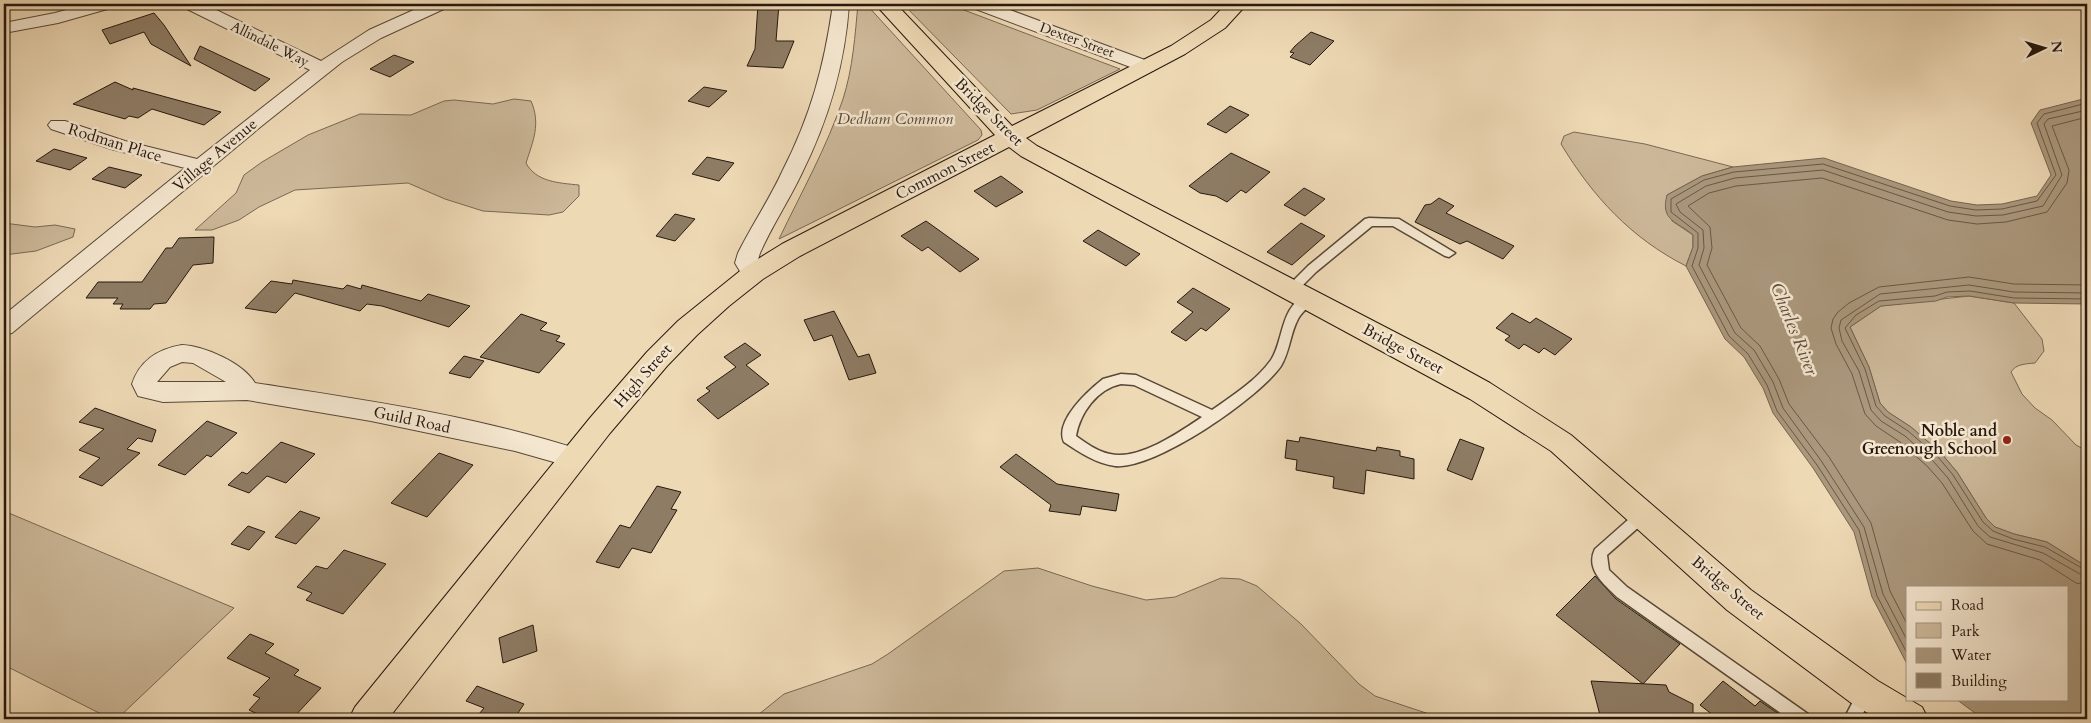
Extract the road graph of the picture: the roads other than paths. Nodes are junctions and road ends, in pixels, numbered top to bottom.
1 (105, 4) edge
2 (191, 4) edge
3 (440, 4) edge
4 (841, 4) edge
5 (885, 4) edge
6 (979, 4) edge
7 (1237, 4) edge
8 (4, 28) edge
9 (1147, 67) junction
10 (323, 68) junction
11 (58, 125) dead end
12 (1011, 137) junction
13 (201, 166) junction
14 (1448, 253) dead end
15 (752, 273) junction
16 (1300, 295) junction
17 (4, 327) edge
18 (247, 391) dead end
19 (1215, 417) junction
20 (575, 458) junction
21 (1643, 515) junction
22 (1866, 693) junction
23 (367, 719) edge
24 (1802, 719) edge
25 (1852, 719) edge
26 (1910, 719) edge

1 - 8 street
2 - 10 street, Allindale Way
3 - 10 street, Village Avenue
4 - 15 street
5 - 12 main road, Bridge Street
6 - 9 street, Dexter Street
7 - 9 main road, Common Street
9 - 12 main road, Common Street
10 - 13 street, Village Avenue
11 - 13 street, Rodman Place
12 - 15 main road, Common Street
12 - 16 main road, Bridge Street
13 - 17 street, Village Avenue
14 - 16 lane
15 - 20 main road, High Street
16 - 19 lane
16 - 21 main road, Bridge Street
18 - 20 street, Guild Road
19 - 19 lane
20 - 23 main road, High Street
21 - 22 main road, Bridge Street
21 - 24 lane
22 - 25 lane
22 - 26 main road, Bridge Street

